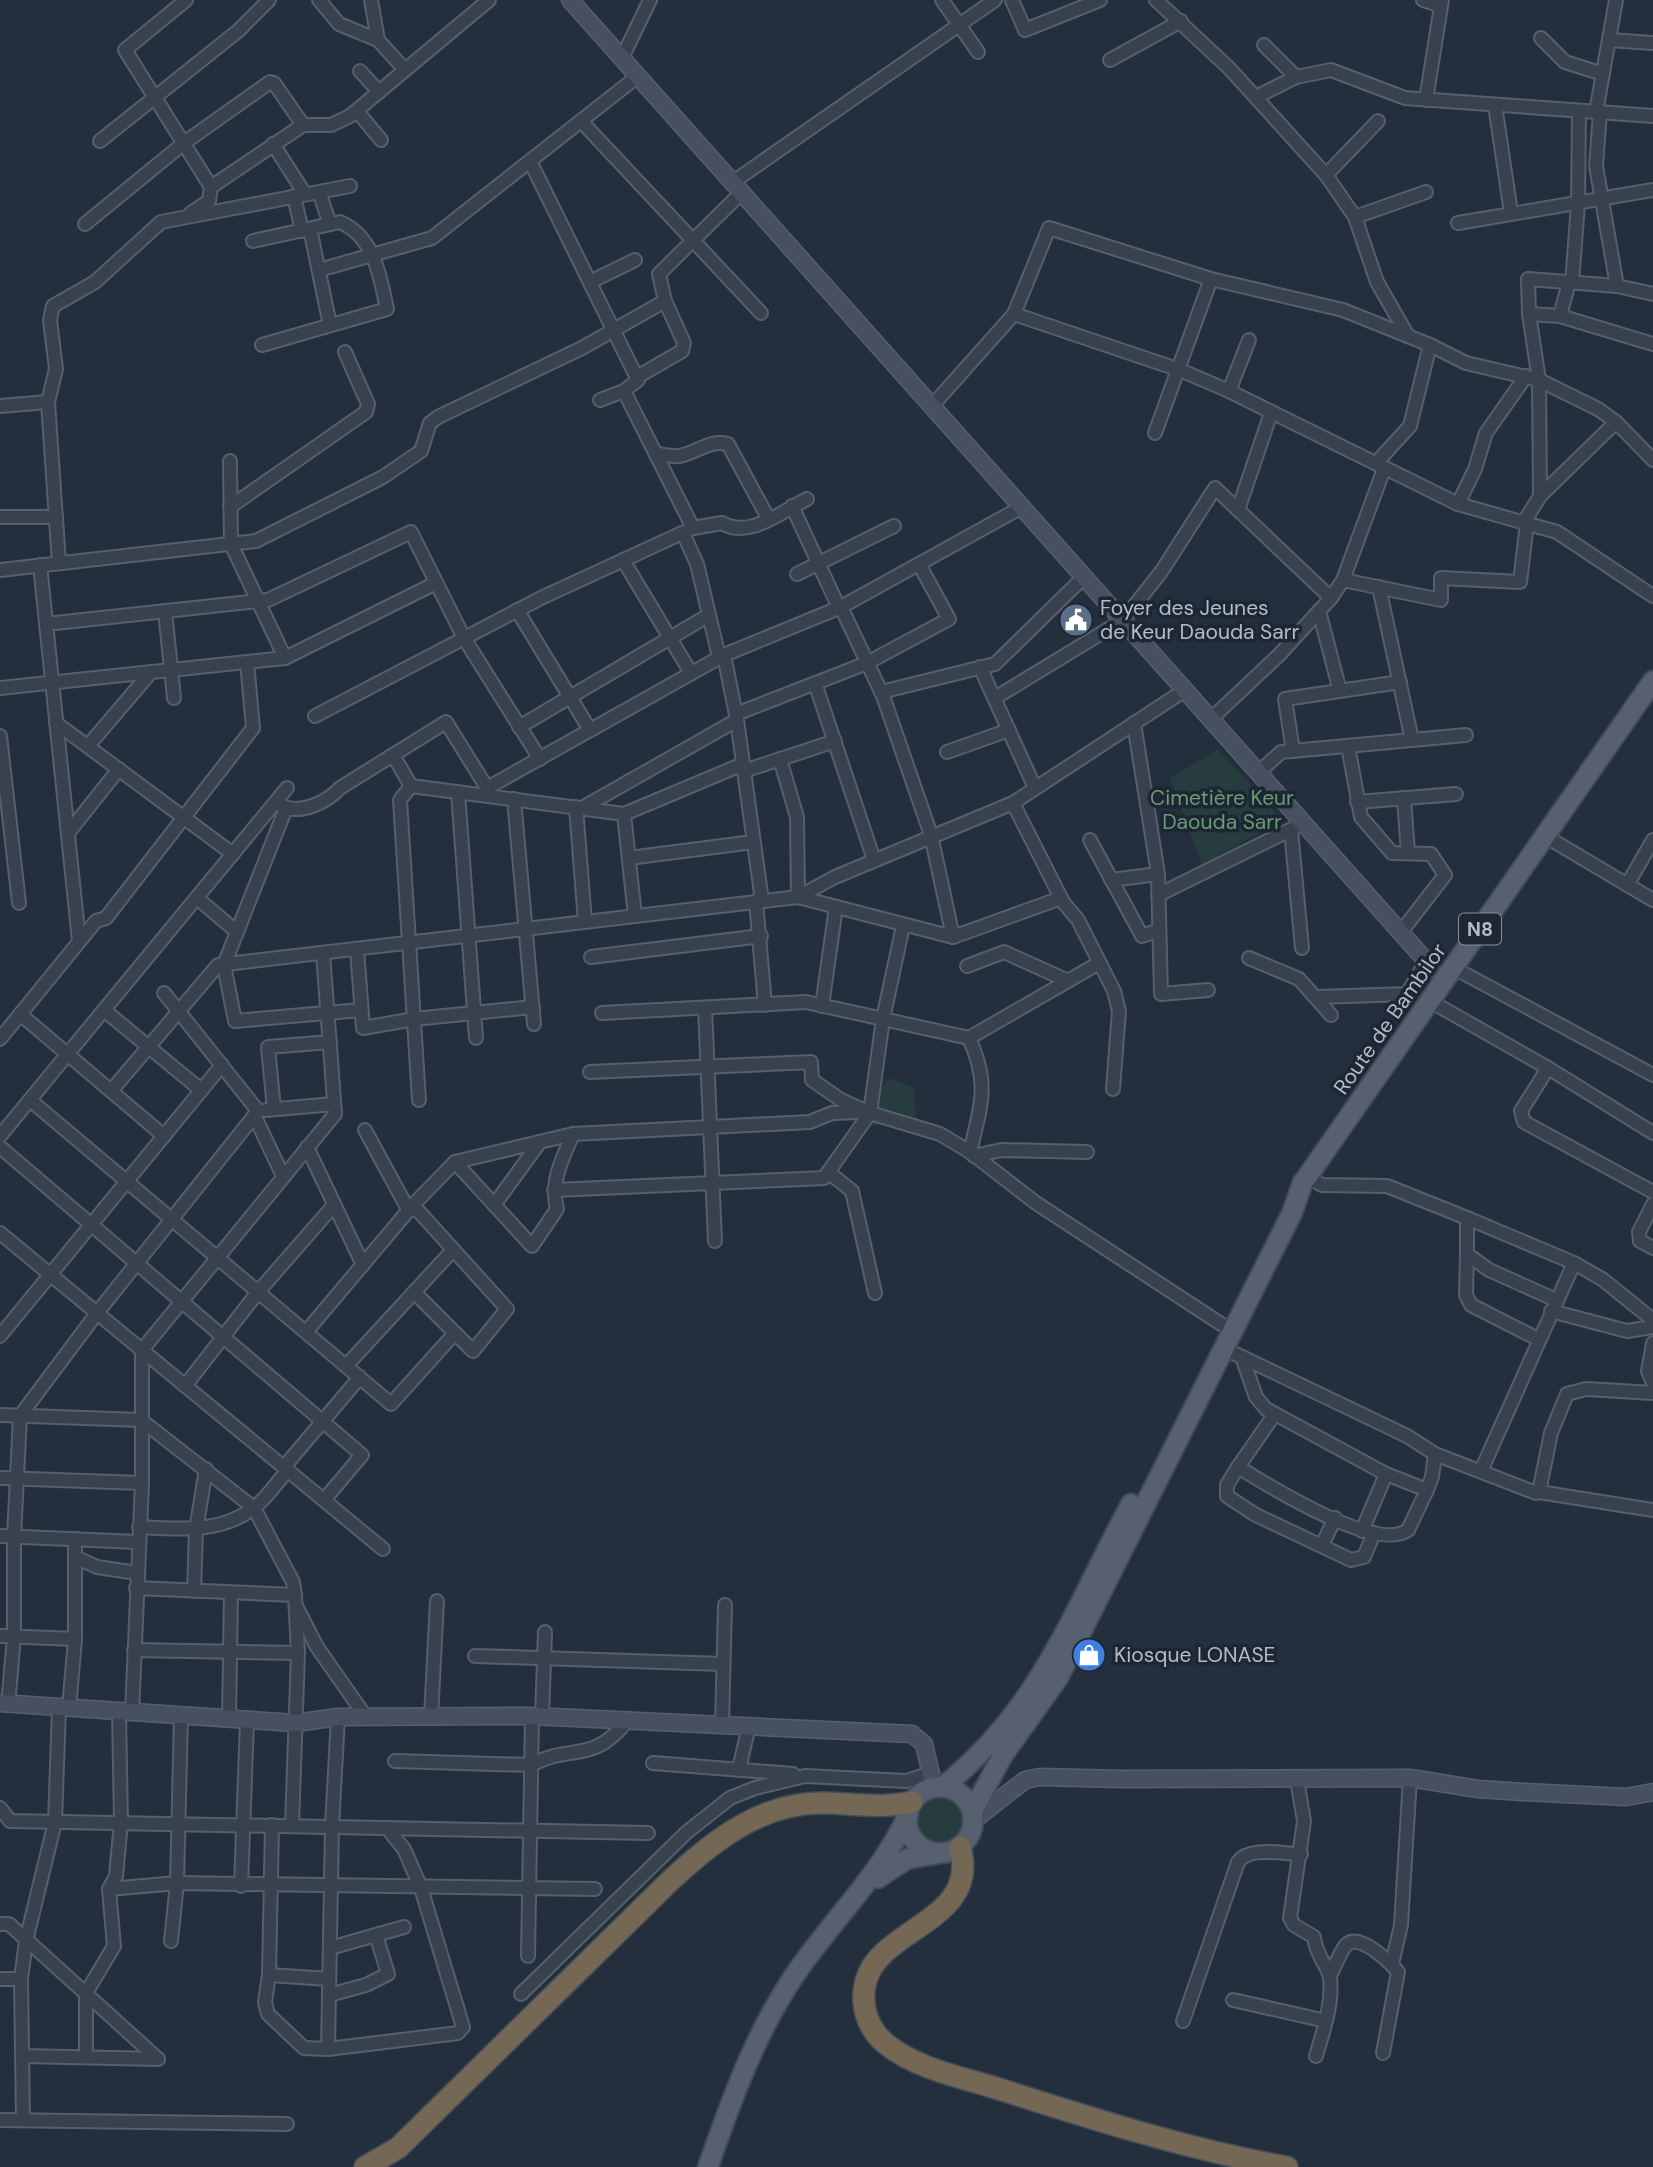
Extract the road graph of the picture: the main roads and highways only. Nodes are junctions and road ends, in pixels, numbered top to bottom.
1 (1653, 681) edge
2 (1305, 1180) junction
3 (936, 1782) junction
4 (910, 1808) junction
5 (974, 1815) junction
6 (960, 1847) junction
7 (936, 1854) junction
8 (863, 1889) junction
9 (709, 2164) edge
10 (365, 2167) edge
11 (1287, 2167) edge

1 - 2 main road, Route de Bambilor / N8
2 - 3 main road
2 - 5 main road
3 - 4 main road
3 - 5 main road
4 - 7 main road
4 - 8 main road
4 - 10 highway
5 - 6 main road
6 - 7 main road
6 - 11 highway
7 - 8 main road
8 - 9 main road

